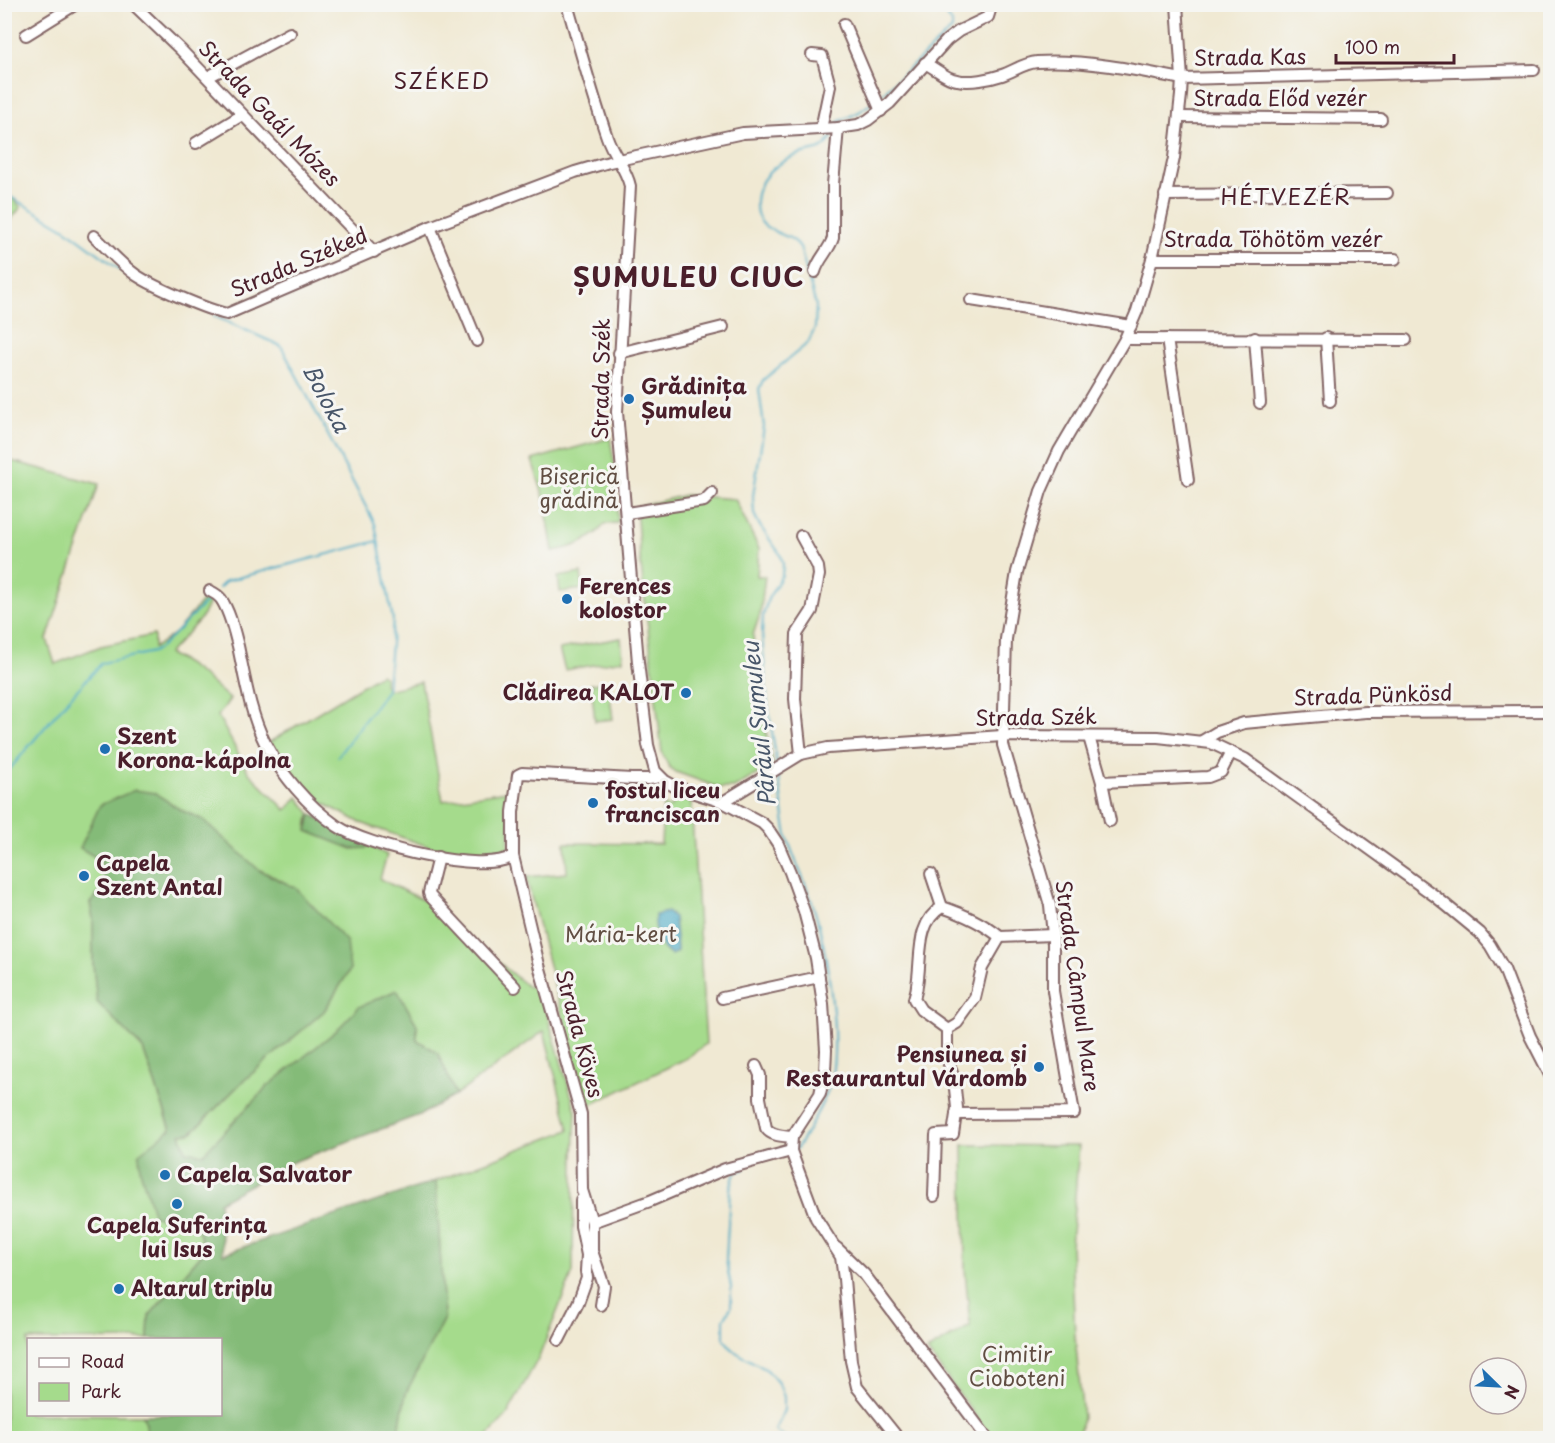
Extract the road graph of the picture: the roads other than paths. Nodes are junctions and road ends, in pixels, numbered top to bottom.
1 (76, 4) edge
2 (133, 4) edge
3 (567, 4) edge
4 (992, 4) edge
5 (1177, 4) edge
6 (844, 24) dead end
7 (290, 33) dead end
8 (26, 34) dead end
9 (812, 55) dead end
10 (925, 63) junction
11 (1534, 70) dead end
12 (208, 77) junction
13 (1182, 79) junction
14 (878, 104) junction
15 (242, 115) junction
16 (1179, 117) junction
17 (1381, 119) dead end
18 (838, 128) junction
19 (821, 129) junction
20 (196, 143) dead end
21 (617, 161) junction
22 (1387, 193) dead end
23 (1165, 195) junction
24 (430, 227) junction
25 (94, 236) dead end
26 (374, 252) junction
27 (1152, 259) junction
28 (1395, 259) dead end
29 (815, 272) dead end
30 (971, 300) dead end
31 (1131, 326) junction
32 (723, 327) dead end
33 (1255, 338) junction
34 (1326, 338) junction
35 (1125, 339) junction
36 (1167, 339) junction
37 (1406, 340) dead end
38 (477, 341) dead end
39 (619, 353) junction
40 (1330, 401) dead end
41 (1260, 403) dead end
42 (1188, 480) dead end
43 (712, 493) dead end
44 (627, 513) junction
45 (801, 536) dead end
46 (210, 591) dead end
47 (1551, 711) edge
48 (1002, 736) junction
49 (1089, 736) junction
50 (1202, 741) junction
51 (1231, 752) junction
52 (801, 754) junction
53 (660, 777) junction
54 (1102, 782) junction
55 (723, 802) junction
56 (1110, 821) dead end
57 (513, 856) junction
58 (438, 857) junction
59 (931, 874) dead end
60 (942, 908) junction
61 (1053, 935) junction
62 (1000, 937) junction
63 (819, 977) junction
64 (515, 987) dead end
65 (722, 998) dead end
66 (947, 1029) junction
67 (756, 1066) dead end
68 (1551, 1075) edge
69 (956, 1114) junction
70 (792, 1137) junction
71 (792, 1153) junction
72 (582, 1190) junction
73 (934, 1196) dead end
74 (592, 1222) junction
75 (835, 1246) junction
76 (591, 1269) junction
77 (601, 1305) dead end
78 (558, 1340) dead end
79 (898, 1438) edge
80 (987, 1438) edge

1 - 8 street
2 - 12 street, Strada Gaál Mózes
3 - 21 street, Strada Szék
4 - 10 street, Strada Széked
5 - 13 street, Strada Câmpul Mare
6 - 14 street
7 - 12 street
9 - 19 street
10 - 13 street, Strada Kas
10 - 14 street, Strada Széked
11 - 13 street, Strada Kas
12 - 15 street, Strada Gaál Mózes
13 - 16 street, Strada Câmpul Mare
14 - 18 street, Strada Széked
15 - 20 street
15 - 26 street, Strada Gaál Mózes
16 - 17 street, Strada Előd vezér
16 - 23 street, Strada Câmpul Mare
18 - 19 street, Strada Széked
18 - 29 street
19 - 21 street, Strada Széked
21 - 24 street, Strada Széked
21 - 39 street, Strada Szék
22 - 23 street
23 - 27 street, Strada Câmpul Mare
24 - 26 street, Strada Széked
24 - 38 street
25 - 26 street, Strada Széked
27 - 28 street, Strada Töhötöm vezér
27 - 31 street, Strada Câmpul Mare
30 - 31 street
31 - 35 street, Strada Câmpul Mare
32 - 39 street
33 - 34 street
33 - 36 street
33 - 41 street
34 - 37 street
34 - 40 street
35 - 36 street
35 - 48 street, Strada Câmpul Mare
36 - 42 street
39 - 44 street, Strada Szék
43 - 44 street
44 - 53 street, Strada Szék
45 - 52 street
46 - 58 street
47 - 50 street, Strada Pünkösd
48 - 49 street, Strada Szék
48 - 52 street, Strada Szék
48 - 61 street, Strada Câmpul Mare
49 - 50 street, Strada Szék
49 - 54 street
50 - 51 street, Strada Szék
51 - 54 street
51 - 68 street, Strada Szék
52 - 55 street, Strada Szék
53 - 55 street
53 - 57 street, Strada Köves
54 - 56 street
55 - 63 street
57 - 58 street
57 - 72 street, Strada Köves
58 - 64 street
59 - 60 street
60 - 62 street
60 - 66 street
61 - 62 street
61 - 69 street, Strada Câmpul Mare
62 - 66 street
63 - 65 street
63 - 70 street
66 - 69 street
67 - 70 street
69 - 73 street
70 - 71 street
71 - 74 street
71 - 75 street
72 - 74 street, Strada Köves
72 - 76 street, Strada Köves
74 - 76 street, Strada Köves
75 - 79 street
75 - 80 street
76 - 77 street, Strada Köves
76 - 78 street, Strada Köves

